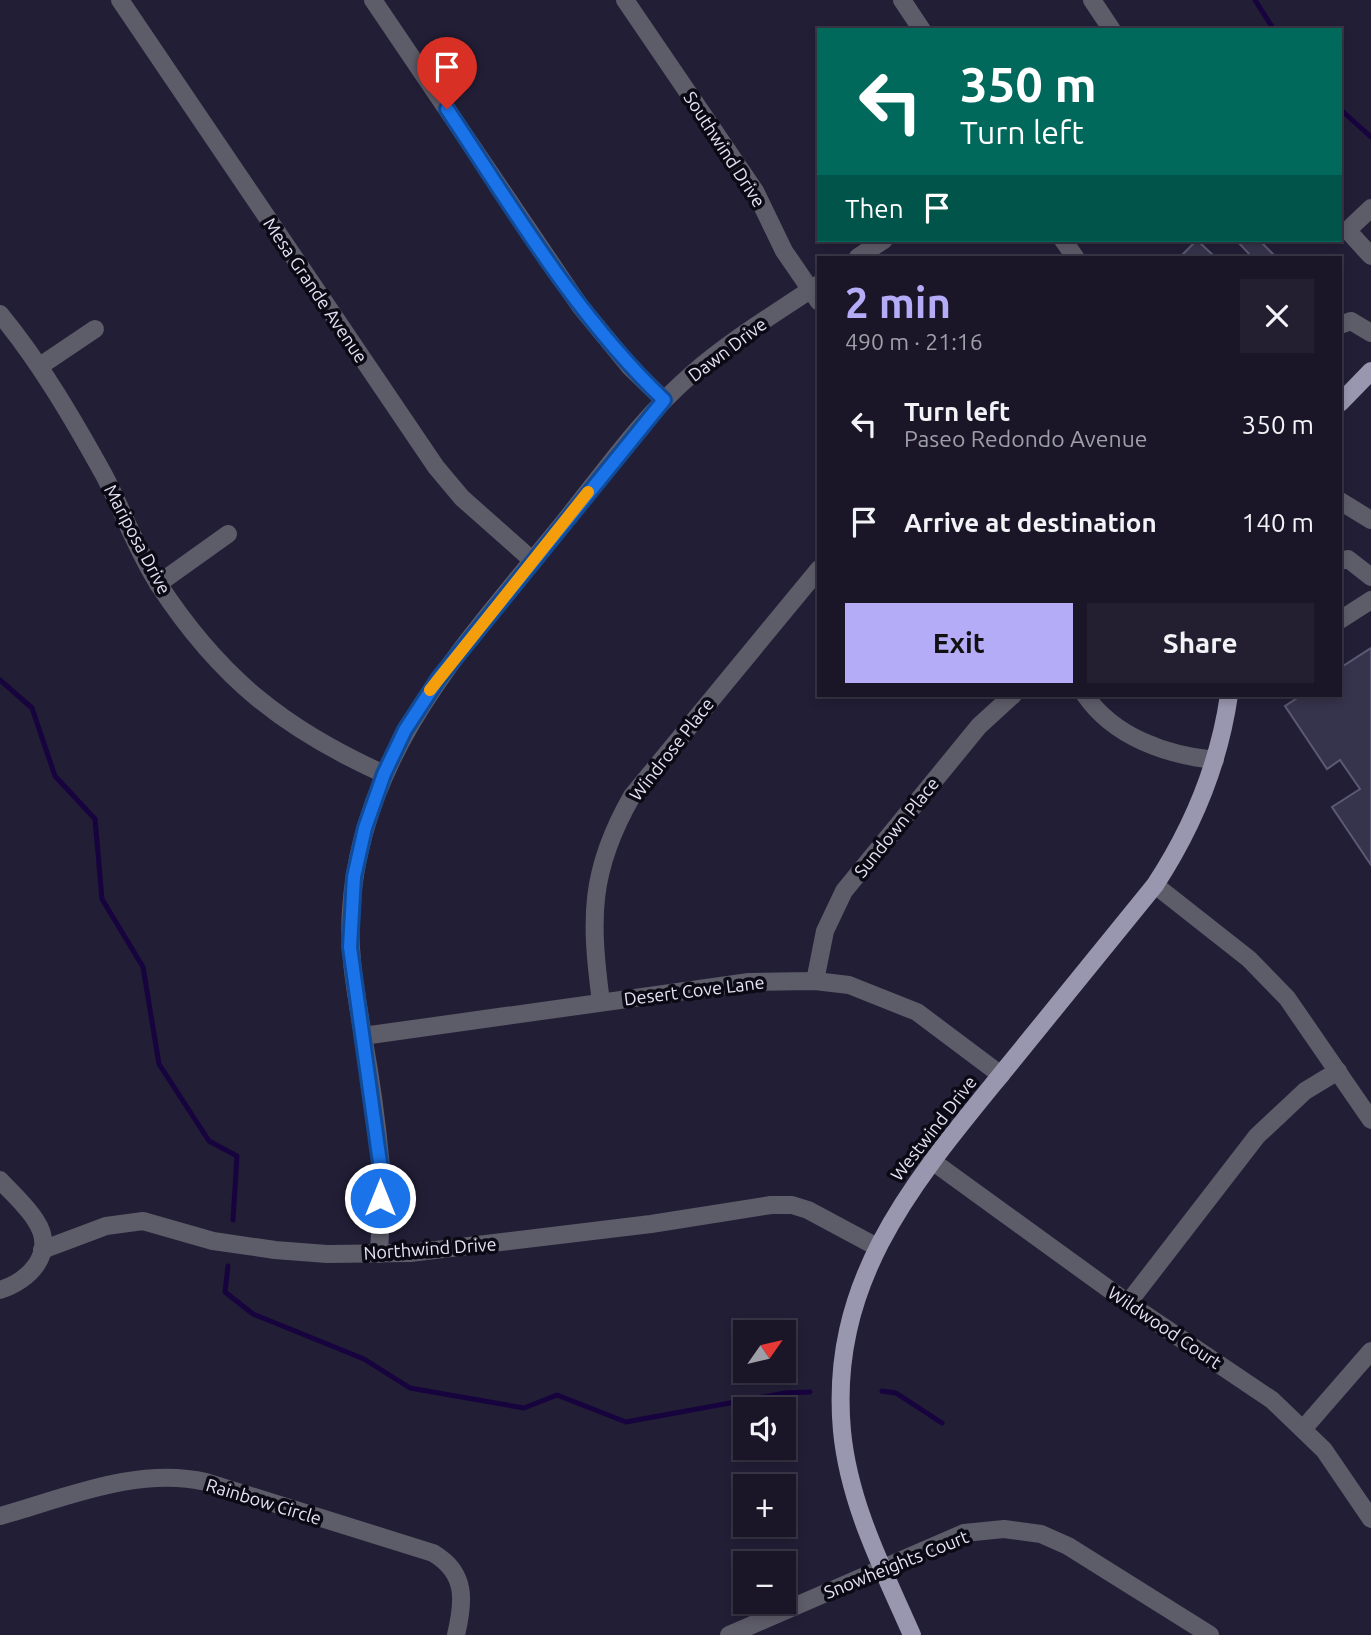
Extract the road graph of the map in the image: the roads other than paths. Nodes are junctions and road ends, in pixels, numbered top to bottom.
1 (120, 0) edge
2 (373, 0) edge
3 (625, 0) edge
4 (902, 0) edge
5 (1092, 0) edge
6 (921, 28) edge
7 (1111, 28) edge
8 (1371, 208) edge
9 (881, 242) edge
10 (860, 256) edge
11 (1371, 257) edge
12 (816, 292) edge
13 (0, 314) edge
14 (1342, 324) edge
15 (95, 329) dead end
16 (1371, 333) edge
17 (40, 366) junction
18 (1371, 371) edge
19 (664, 400) junction
20 (1342, 401) edge
21 (1342, 502) edge
22 (1371, 520) edge
23 (228, 534) dead end
24 (1342, 560) edge
25 (533, 561) junction
26 (817, 571) edge
27 (1371, 577) edge
28 (158, 584) junction
29 (1371, 600) edge
30 (1342, 619) edge
31 (1011, 697) edge
32 (1087, 697) edge
33 (1229, 697) edge
34 (1215, 760) junction
35 (384, 774) junction
36 (1155, 885) junction
37 (815, 981) junction
38 (601, 1002) junction
39 (363, 1036) junction
40 (1338, 1071) junction
41 (1001, 1075) junction
42 (1371, 1120) edge
43 (932, 1161) junction
44 (0, 1180) edge
45 (877, 1247) junction
46 (42, 1250) junction
47 (379, 1254) junction
48 (0, 1290) edge
49 (1128, 1303) junction
50 (1371, 1351) edge
51 (1304, 1428) junction
52 (0, 1516) edge
53 (1371, 1519) edge
54 (883, 1569) junction
55 (456, 1635) edge
56 (729, 1635) edge
57 (912, 1635) edge
58 (1210, 1635) edge

1 - 25 street, Mesa Grande Avenue
2 - 19 street
3 - 12 street, Southwind Drive
4 - 6 street
5 - 7 street
8 - 11 street
9 - 10 street
12 - 19 street, Dawn Drive
13 - 17 street, Mariposa Drive
14 - 16 street
15 - 17 street
17 - 28 street, Mariposa Drive
18 - 20 main road
19 - 25 street, Dawn Drive
21 - 22 street
23 - 28 street
24 - 27 street
25 - 35 street, Dawn Drive
26 - 38 street, Windrose Place
28 - 35 street, Mariposa Drive
29 - 30 street
31 - 37 street, Sundown Place
32 - 34 street
33 - 34 main road, Westwind Drive
34 - 36 main road, Westwind Drive
35 - 39 street, Dawn Drive
36 - 40 street
36 - 41 main road, Westwind Drive
37 - 38 street, Desert Cove Lane
37 - 41 street, Desert Cove Lane
38 - 39 street, Desert Cove Lane
39 - 47 street, Dawn Drive
40 - 42 street
40 - 49 street
41 - 43 main road, Westwind Drive
43 - 45 main road, Westwind Drive
43 - 49 street, Wildwood Court
44 - 46 street
45 - 47 street, Northwind Drive
45 - 54 main road, Westwind Drive
46 - 47 street, Northwind Drive
46 - 48 street
49 - 51 street, Wildwood Court
50 - 51 street
51 - 53 street, Wildwood Court
52 - 55 street, Rainbow Circle
54 - 56 street, Snowheights Court
54 - 57 main road, Westwind Drive
54 - 58 street, Snowheights Court

